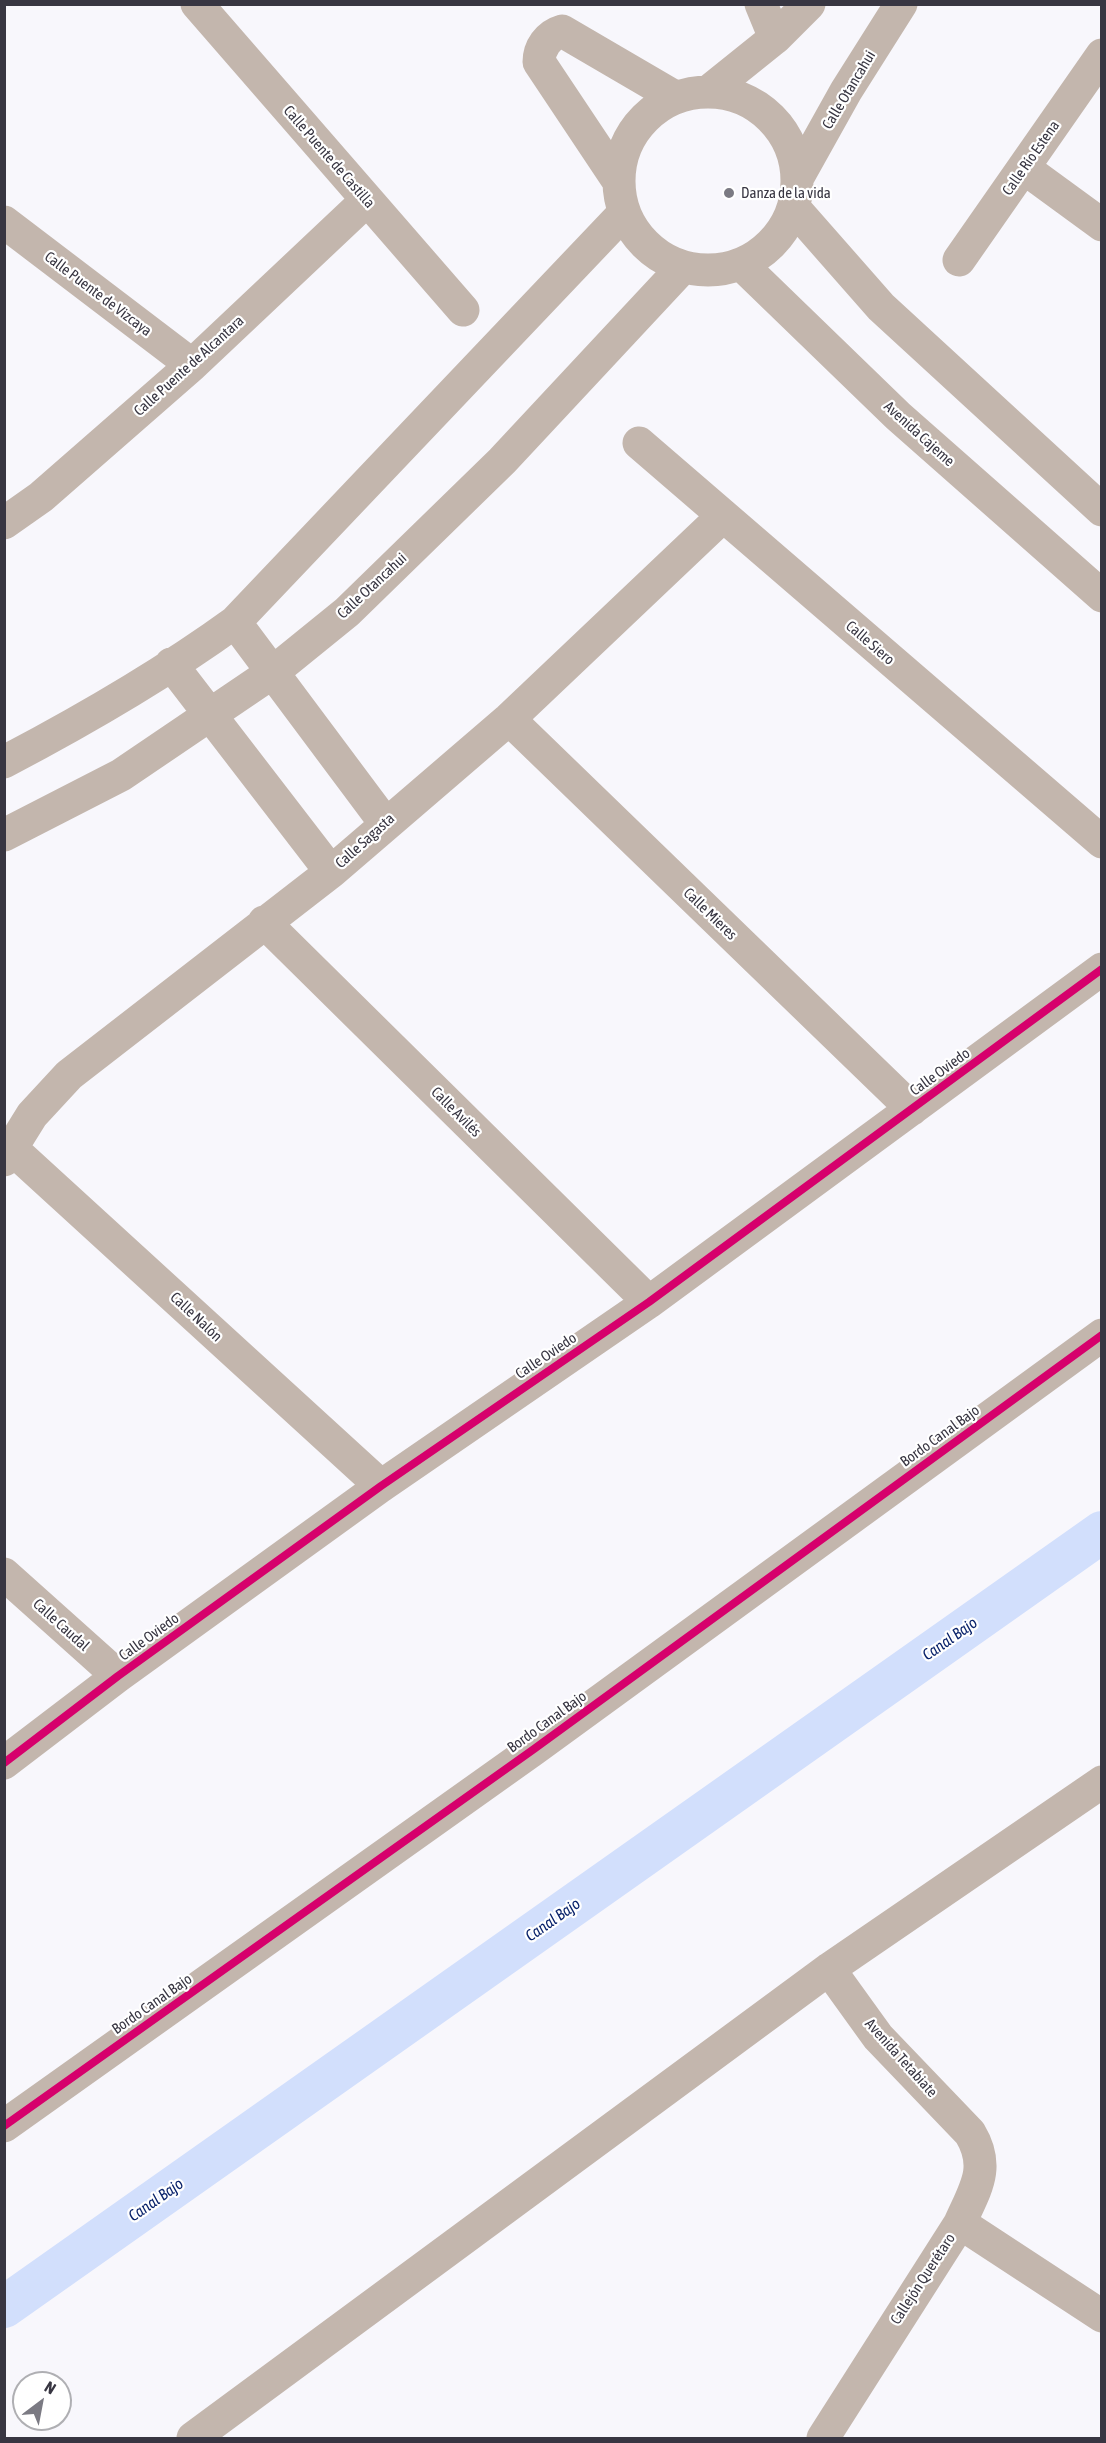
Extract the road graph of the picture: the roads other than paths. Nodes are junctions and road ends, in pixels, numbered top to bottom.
1 (197, 4) edge
2 (761, 4) edge
3 (809, 4) edge
4 (902, 4) edge
5 (776, 38) junction
6 (1101, 55) edge
7 (709, 91) junction
8 (675, 97) junction
9 (1024, 168) junction
10 (617, 179) junction
11 (796, 193) junction
12 (367, 200) junction
13 (623, 214) junction
14 (4, 222) edge
15 (1101, 225) edge
16 (959, 260) dead end
17 (742, 265) junction
18 (682, 267) junction
19 (463, 310) dead end
20 (192, 365) junction
21 (639, 443) dead end
22 (1101, 510) edge
23 (723, 516) junction
24 (4, 523) edge
25 (1101, 596) edge
26 (235, 622) junction
27 (171, 664) junction
28 (273, 672) junction
29 (210, 715) junction
30 (509, 718) junction
31 (4, 762) edge
32 (385, 823) junction
33 (4, 835) edge
34 (1101, 842) edge
35 (331, 872) junction
36 (264, 922) junction
37 (1101, 969) edge
38 (912, 1109) junction
39 (8, 1154) edge
40 (649, 1302) junction
41 (1101, 1335) edge
42 (381, 1486) junction
43 (4, 1574) edge
44 (118, 1676) junction
45 (4, 1763) edge
46 (1101, 1782) edge
47 (829, 1969) junction
48 (953, 2116) joint
49 (4, 2126) edge
50 (960, 2223) junction
51 (1101, 2316) edge
52 (194, 2439) edge
53 (823, 2439) edge

1 - 12 street, Calle Puente de Castilla
2 - 5 street
3 - 5 street
4 - 11 street, Calle Otancahui
5 - 7 street
6 - 9 street, Calle Río Estena
7 - 8 street
7 - 11 street
8 - 10 street
8 - 10 street
9 - 15 street
9 - 16 street, Calle Río Estena
10 - 13 street
11 - 17 street
11 - 22 street
12 - 19 street, Calle Puente de Castilla
12 - 20 street, Calle Puente de Alcantara
13 - 18 street
13 - 26 street
14 - 20 street, Calle Puente de Vizcaya
17 - 18 street
17 - 25 street, Avenida Cajeme
18 - 28 street, Calle Otancahui
20 - 24 street, Calle Puente de Alcantara
21 - 23 street, Calle Siero
23 - 30 street, Calle Sagasta
23 - 34 street, Calle Siero
26 - 27 street
26 - 28 street
27 - 29 street
27 - 31 street
28 - 29 street, Calle Otancahui
28 - 32 street
29 - 33 street, Calle Otancahui
29 - 35 street
30 - 32 street, Calle Sagasta
30 - 38 street, Calle Mieres
32 - 35 street, Calle Sagasta
35 - 36 street, Calle Sagasta
36 - 39 street, Calle Sagasta
36 - 40 street, Calle Avilés
37 - 38 street, Calle Oviedo
38 - 40 street, Calle Oviedo
39 - 42 street, Calle Nalón
40 - 42 street, Calle Oviedo
41 - 49 street, Bordo Canal Bajo
42 - 44 street, Calle Oviedo
43 - 44 street, Calle Caudal
44 - 45 street, Calle Oviedo
46 - 47 street
47 - 48 street, Avenida Tetabiate
47 - 52 street
48 - 50 street, Callejón Querétaro
50 - 51 street
50 - 53 street, Callejón Querétaro

